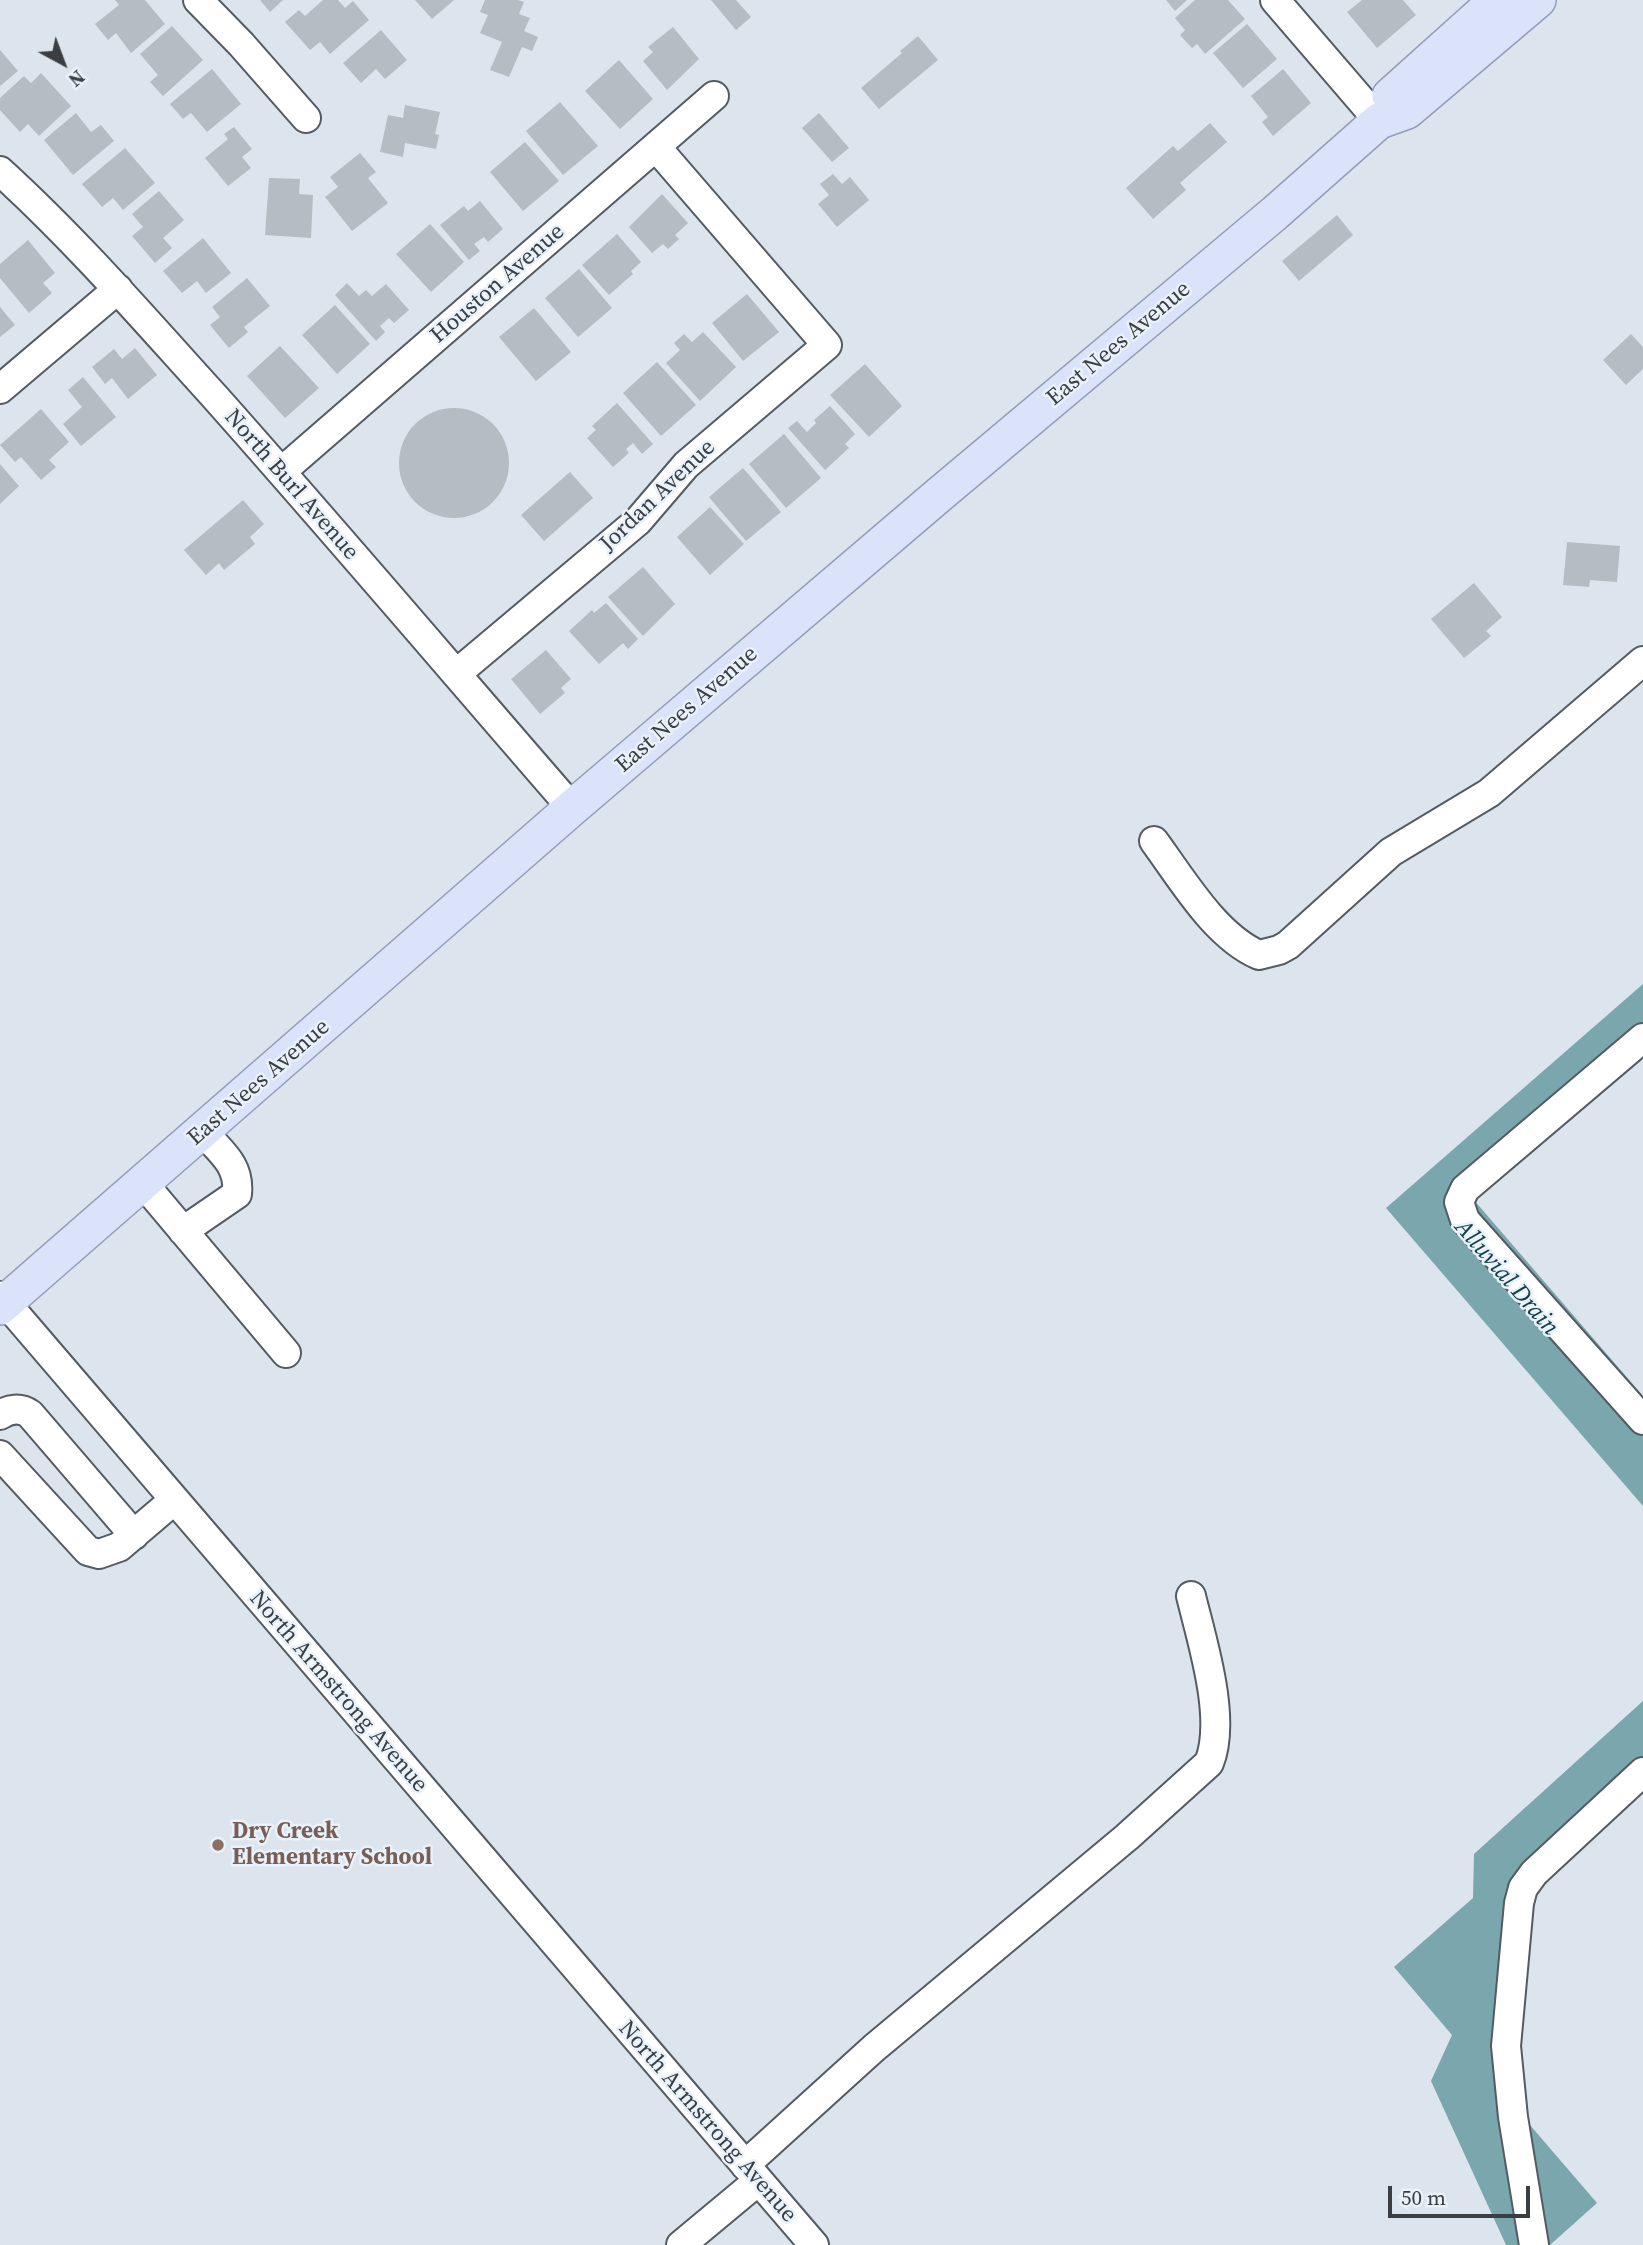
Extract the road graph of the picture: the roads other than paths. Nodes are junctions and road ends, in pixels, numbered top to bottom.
1 (198, 0) edge
2 (1275, 0) edge
3 (1497, 0) edge
4 (1538, 0) edge
5 (715, 96) dead end
6 (306, 118) dead end
7 (1379, 121) junction
8 (656, 147) junction
9 (0, 171) edge
10 (118, 289) junction
11 (0, 390) edge
12 (281, 472) junction
13 (1643, 662) edge
14 (456, 674) junction
15 (572, 808) junction
16 (1154, 841) dead end
17 (1643, 1038) edge
18 (203, 1132) junction
19 (143, 1183) junction
20 (184, 1231) junction
21 (2, 1302) edge
22 (286, 1353) dead end
23 (0, 1415) edge
24 (1643, 1420) edge
25 (0, 1455) edge
26 (173, 1500) junction
27 (134, 1535) junction
28 (1191, 1596) dead end
29 (1643, 1772) edge
30 (752, 2173) junction
31 (681, 2245) edge
32 (814, 2245) edge
33 (1534, 2245) edge

1 - 6 street
2 - 7 street
3 - 7 main road, East Nees Avenue
4 - 7 main road, East Nees Avenue
5 - 8 street, Houston Avenue
7 - 15 main road, East Nees Avenue
8 - 12 street, Houston Avenue
8 - 14 street, Jordan Avenue
9 - 10 street, North Burl Avenue
10 - 11 street
10 - 12 street, North Burl Avenue
12 - 14 street, North Burl Avenue
13 - 16 street
14 - 15 street, North Burl Avenue
15 - 18 main road, East Nees Avenue
17 - 24 street
18 - 19 main road, East Nees Avenue
18 - 20 street
19 - 20 street
19 - 21 main road, East Nees Avenue
20 - 22 street
21 - 26 street, North Armstrong Avenue
23 - 27 street
25 - 27 street
26 - 27 street
26 - 30 street, North Armstrong Avenue
28 - 30 street
29 - 33 street
30 - 31 street
30 - 32 street, North Armstrong Avenue

